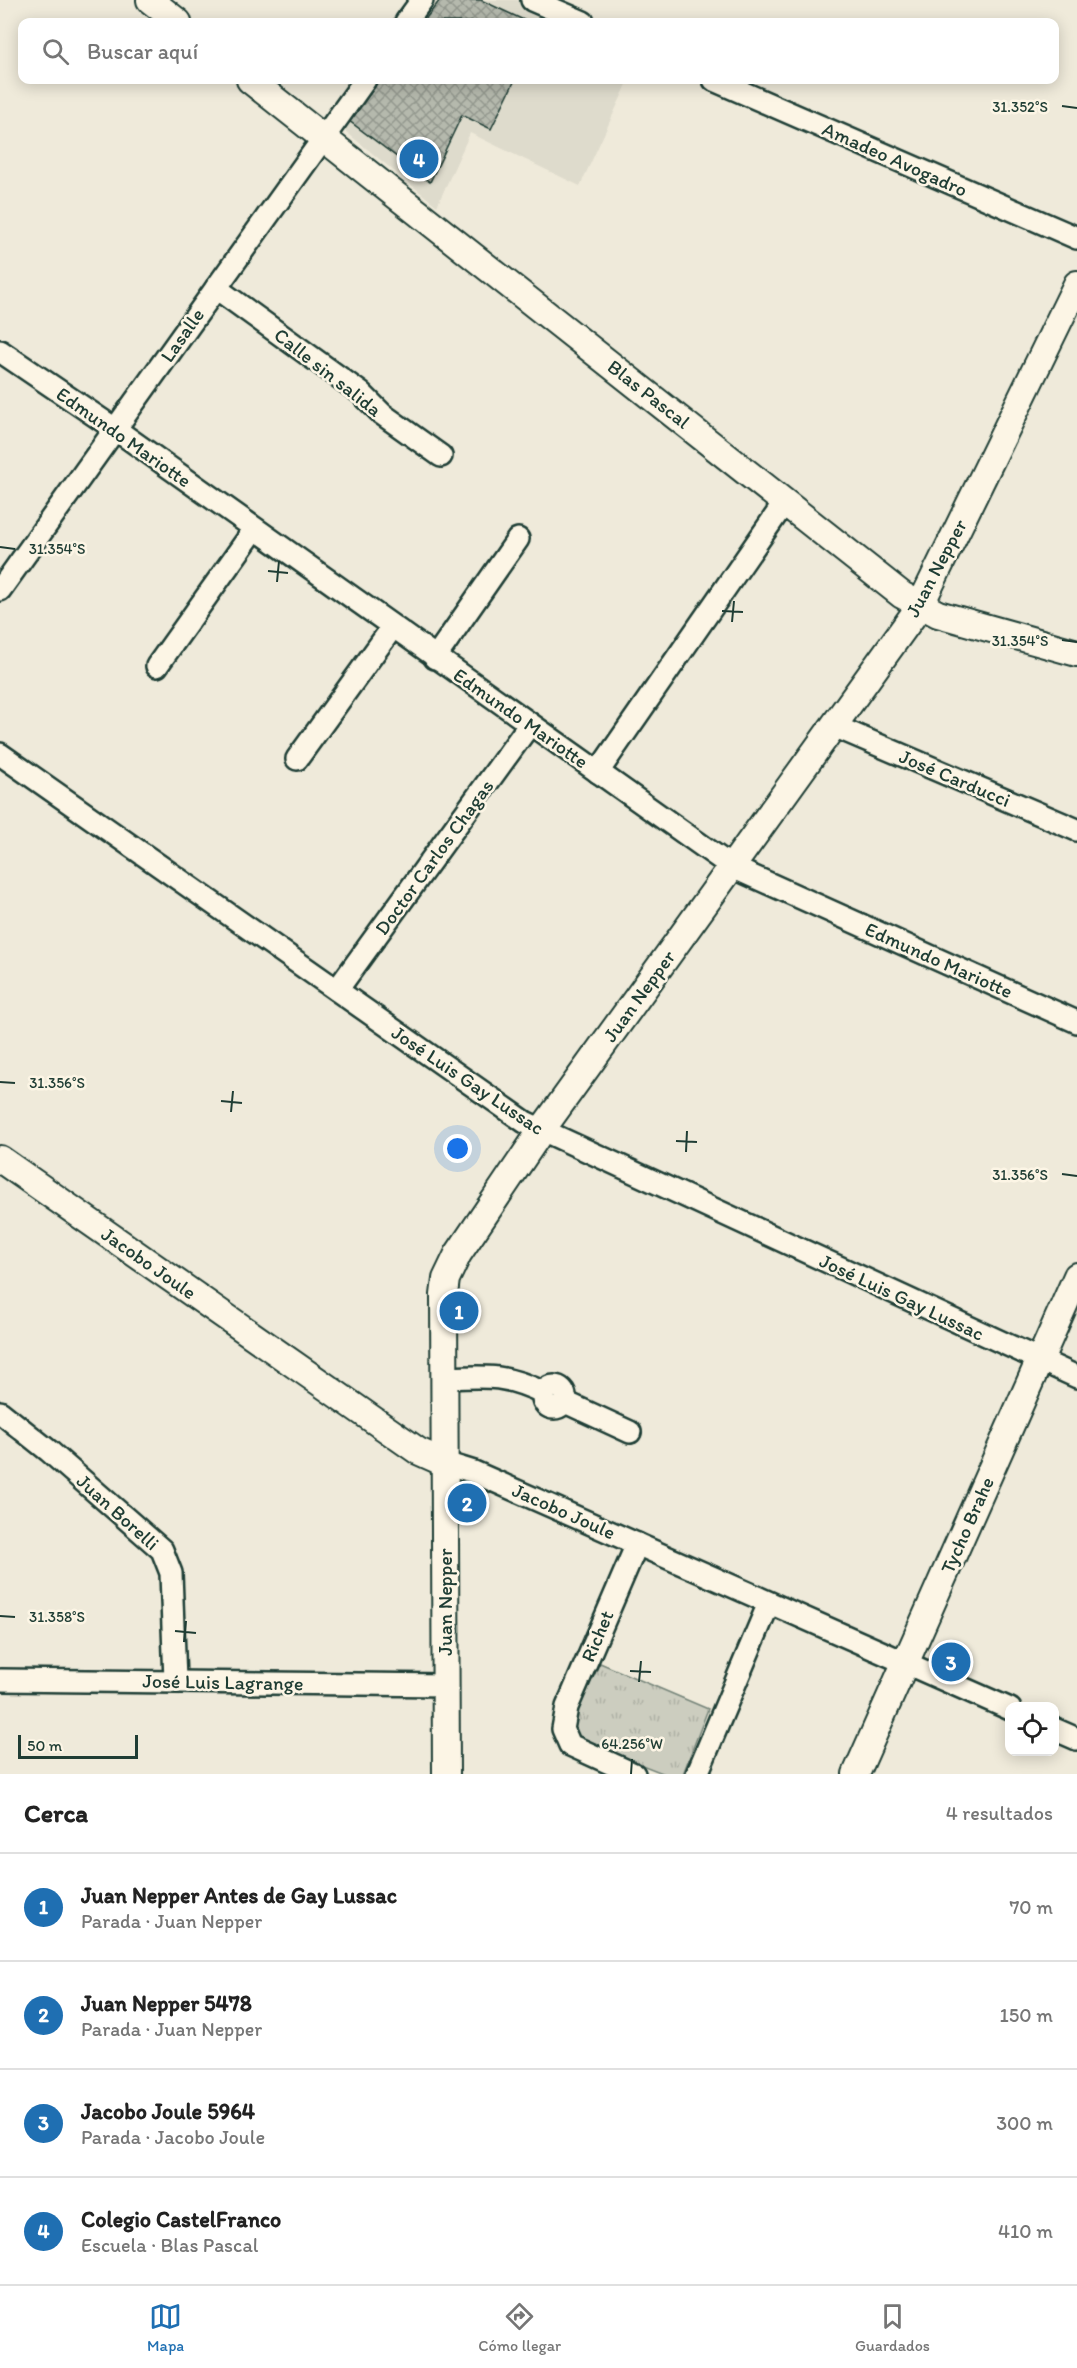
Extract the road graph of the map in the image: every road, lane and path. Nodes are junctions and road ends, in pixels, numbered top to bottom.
1 (150, 0) edge
2 (422, 0) edge
3 (532, 0) edge
4 (173, 18) edge
5 (409, 18) edge
6 (574, 18) edge
7 (255, 84) edge
8 (362, 84) edge
9 (723, 84) edge
10 (324, 138) junction
11 (1077, 238) edge
12 (1077, 284) edge
13 (216, 288) junction
14 (0, 351) edge
15 (116, 429) junction
16 (441, 456) dead end
17 (785, 502) junction
18 (254, 530) junction
19 (518, 539) dead end
20 (7, 566) edge
21 (0, 591) edge
22 (920, 606) junction
23 (392, 628) junction
24 (1077, 653) edge
25 (435, 658) junction
26 (157, 666) dead end
27 (530, 724) junction
28 (834, 726) junction
29 (0, 754) edge
30 (297, 759) dead end
31 (598, 772) junction
32 (1077, 830) edge
33 (732, 867) junction
34 (338, 990) junction
35 (1077, 1022) edge
36 (541, 1131) junction
37 (0, 1159) edge
38 (1077, 1276) edge
39 (1039, 1360) junction
40 (1077, 1377) edge
41 (444, 1378) junction
42 (0, 1412) edge
43 (630, 1432) dead end
44 (445, 1462) junction
45 (637, 1544) junction
46 (770, 1602) junction
47 (906, 1663) junction
48 (0, 1680) edge
49 (175, 1681) junction
50 (446, 1685) junction
51 (1005, 1707) edge
52 (1059, 1731) edge
53 (1077, 1739) edge
54 (446, 1774) edge
55 (634, 1774) edge
56 (697, 1774) edge
57 (856, 1774) edge

1 - 4 main road
2 - 5 street
3 - 6 street
7 - 10 main road, Blas Pascal
8 - 10 street, Lasalle
9 - 11 street, Amadeo Avogadro
10 - 13 street, Lasalle
10 - 17 main road, Blas Pascal
12 - 22 main road, Juan Nepper
13 - 15 street, Lasalle
13 - 16 street, Calle sin salida
14 - 15 street, Edmundo Mariotte
15 - 18 street, Edmundo Mariotte
15 - 20 street, Lasalle
17 - 22 main road, Blas Pascal
17 - 31 street
18 - 23 street, Edmundo Mariotte
18 - 26 street
19 - 25 street
20 - 21 street, Lasalle
22 - 24 main road, Blas Pascal
22 - 28 main road, Juan Nepper
23 - 25 street, Edmundo Mariotte
23 - 30 street
25 - 27 street, Edmundo Mariotte
27 - 31 street, Edmundo Mariotte
27 - 34 street, Doctor Carlos Chagas
28 - 32 street, José Carducci
28 - 33 main road, Juan Nepper
29 - 34 street, José Luis Gay Lussac
31 - 33 street, Edmundo Mariotte
33 - 35 street, Edmundo Mariotte
33 - 36 main road, Juan Nepper
34 - 36 street, José Luis Gay Lussac
36 - 39 street, José Luis Gay Lussac
36 - 41 main road, Juan Nepper
37 - 44 main road, Jacobo Joule
38 - 39 main road, Tycho Brahe
39 - 40 street, José Luis Gay Lussac
39 - 47 main road, Tycho Brahe
41 - 43 street
41 - 44 main road, Juan Nepper
42 - 49 street, Juan Borelli
44 - 45 street, Jacobo Joule
44 - 50 main road, Juan Nepper
45 - 46 street, Jacobo Joule
45 - 55 street, Richet
46 - 47 street, Jacobo Joule
46 - 56 street
47 - 51 street, Jacobo Joule
47 - 57 main road, Tycho Brahe
48 - 49 street, José Luis Lagrange
49 - 50 street, José Luis Lagrange
50 - 54 main road, Juan Nepper
52 - 53 street

